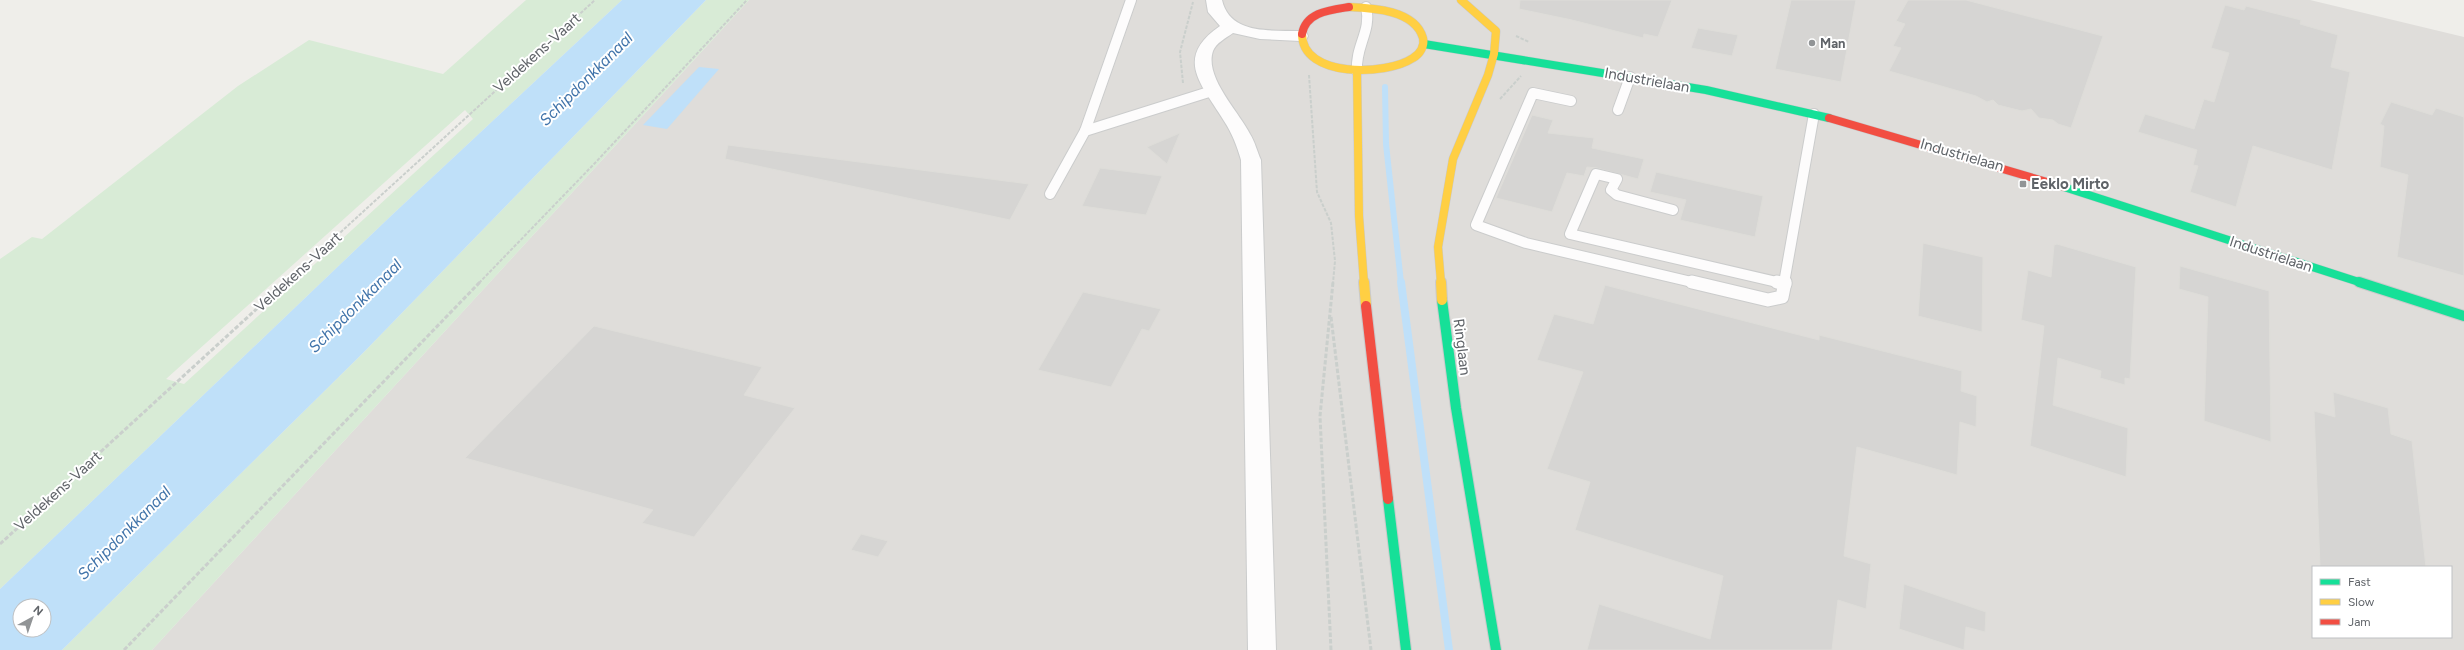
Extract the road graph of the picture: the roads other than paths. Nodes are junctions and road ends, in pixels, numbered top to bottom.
1 (1131, 0) edge
2 (1214, 0) edge
3 (1461, 0) edge
4 (1365, 3) edge
5 (1230, 27) junction
6 (1300, 36) junction
7 (1424, 44) junction
8 (1494, 54) junction
9 (1357, 71) junction
10 (1630, 77) junction
11 (1212, 91) junction
12 (1571, 101) dead end
13 (1618, 110) dead end
14 (1814, 114) junction
15 (1085, 131) junction
16 (1050, 194) dead end
17 (1673, 210) dead end
18 (1785, 284) junction
19 (2464, 316) edge
20 (1262, 650) edge
21 (1406, 650) edge
22 (1496, 650) edge

1 - 15 lane
2 - 5 street
3 - 8 street
4 - 6 street
4 - 7 street
4 - 9 lane
5 - 6 street
5 - 11 street
6 - 9 street
7 - 8 street, Industrielaan
7 - 9 street
8 - 10 street, Industrielaan
8 - 22 street, Ringlaan
9 - 21 street
10 - 13 lane
10 - 14 street, Industrielaan
11 - 15 lane
11 - 20 street
12 - 18 lane
14 - 18 lane
14 - 19 street, Industrielaan
15 - 16 lane
17 - 18 lane

